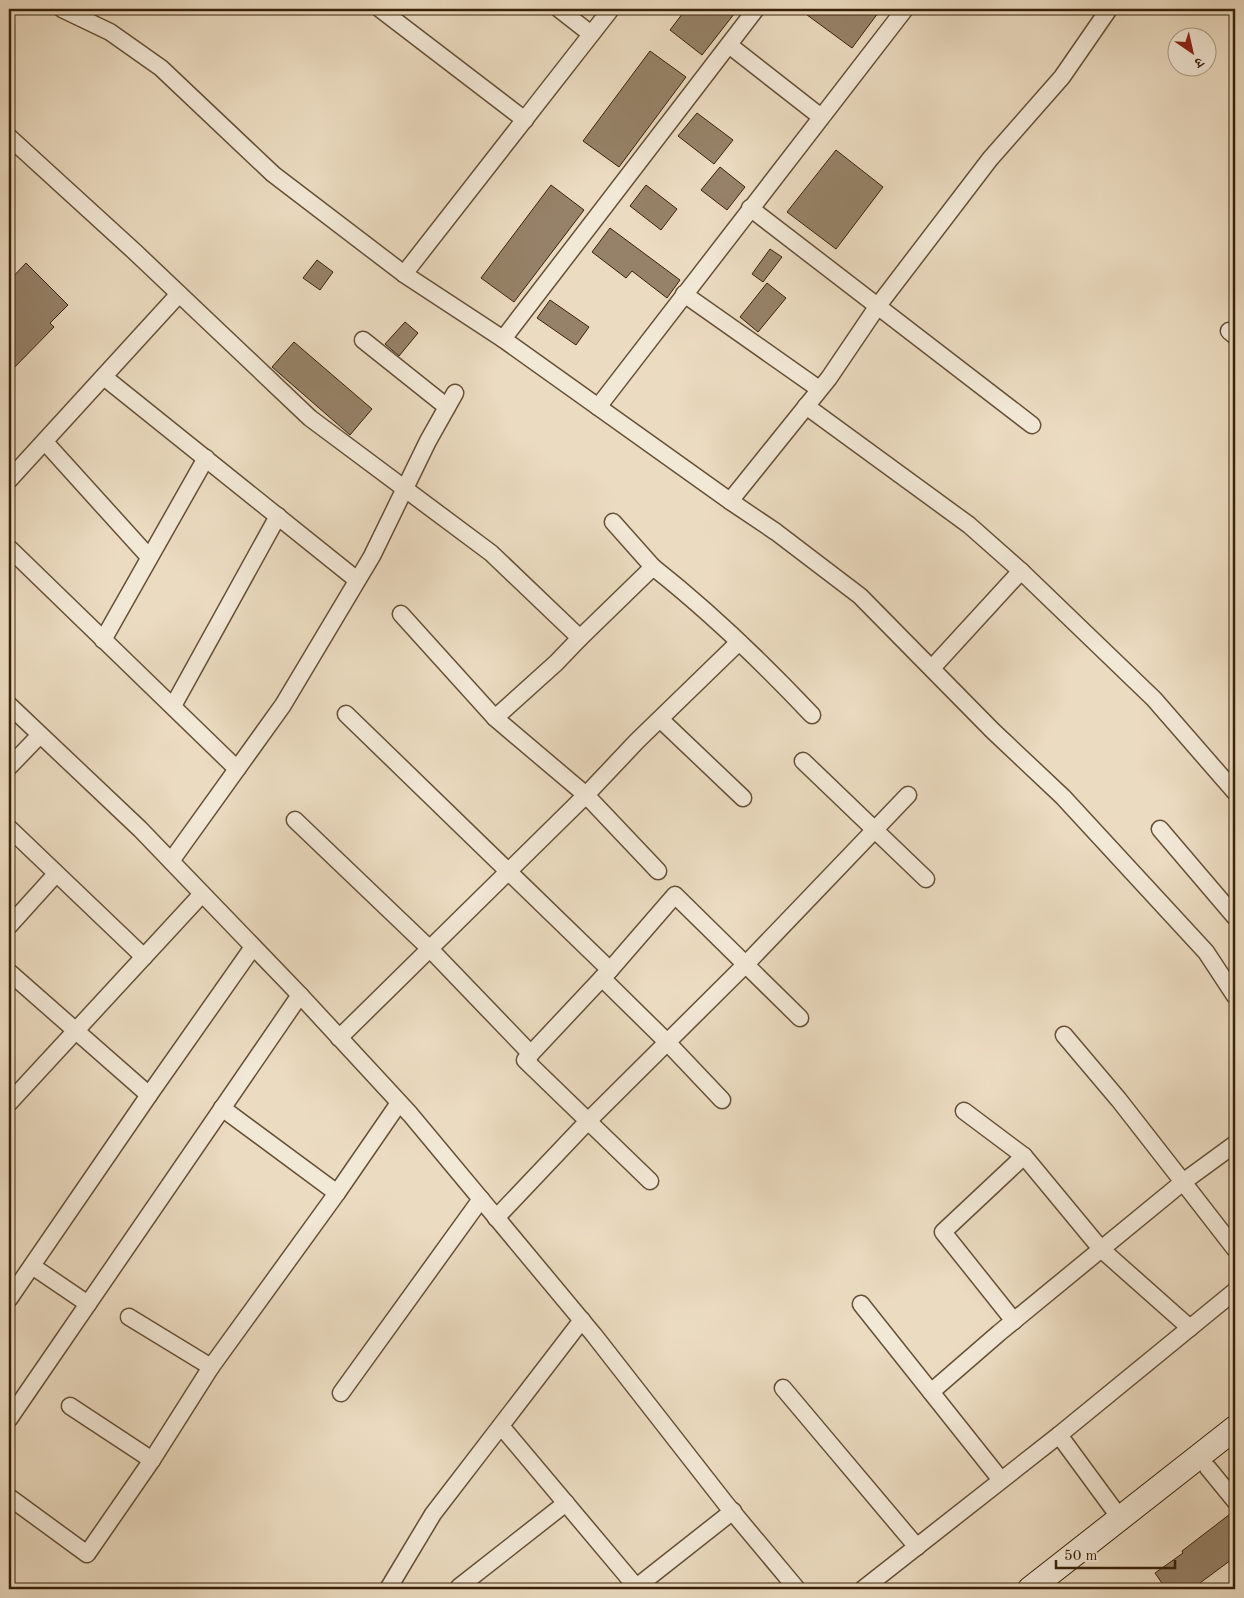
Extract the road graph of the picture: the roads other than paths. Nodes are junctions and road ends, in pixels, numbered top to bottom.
1 (62, 9) edge
2 (380, 9) edge
3 (559, 9) edge
4 (611, 9) edge
5 (756, 9) edge
6 (905, 9) edge
7 (1110, 9) edge
8 (591, 34) junction
9 (729, 45) junction
10 (821, 117) junction
11 (525, 120) junction
12 (9, 137) edge
13 (750, 208) junction
14 (404, 274) junction
15 (179, 294) junction
16 (684, 294) junction
17 (877, 307) junction
18 (363, 340) dead end
19 (504, 340) junction
20 (104, 377) junction
21 (819, 389) junction
22 (806, 406) junction
23 (598, 407) junction
24 (1032, 425) dead end
25 (45, 442) junction
26 (206, 458) junction
27 (9, 480) edge
28 (405, 488) junction
29 (730, 501) junction
30 (278, 516) junction
31 (613, 522) dead end
32 (9, 548) edge
33 (149, 557) junction
34 (653, 567) junction
35 (1022, 572) junction
36 (357, 580) junction
37 (401, 614) dead end
38 (580, 638) junction
39 (103, 640) junction
40 (739, 642) junction
41 (932, 668) junction
42 (9, 705) edge
43 (173, 706) junction
44 (346, 714) dead end
45 (812, 715) dead end
46 (495, 718) junction
47 (661, 720) junction
48 (40, 735) junction
49 (803, 761) dead end
50 (9, 768) edge
51 (237, 769) junction
52 (1235, 792) edge
53 (586, 795) junction
54 (908, 795) dead end
55 (743, 798) dead end
56 (295, 820) dead end
57 (9, 828) edge
58 (875, 829) junction
59 (1160, 829) dead end
60 (171, 861) junction
61 (508, 871) junction
62 (658, 871) dead end
63 (56, 874) junction
64 (926, 879) dead end
65 (202, 894) junction
66 (1235, 917) edge
67 (9, 926) edge
68 (253, 947) junction
69 (430, 949) junction
70 (144, 957) junction
71 (745, 965) junction
72 (9, 972) edge
73 (606, 974) junction
74 (300, 995) junction
75 (1235, 996) edge
76 (800, 1018) dead end
77 (75, 1031) junction
78 (1064, 1035) dead end
79 (339, 1038) junction
80 (667, 1042) junction
81 (531, 1054) junction
82 (149, 1095) junction
83 (722, 1100) dead end
84 (9, 1102) edge
85 (400, 1103) junction
86 (222, 1108) junction
87 (964, 1111) dead end
88 (588, 1121) junction
89 (1235, 1144) edge
90 (1024, 1156) junction
91 (650, 1181) dead end
92 (1182, 1182) junction
93 (337, 1193) junction
94 (480, 1199) junction
95 (496, 1218) junction
96 (1101, 1249) junction
97 (1235, 1249) edge
98 (32, 1266) junction
99 (1235, 1291) edge
100 (9, 1299) edge
101 (88, 1304) junction
102 (861, 1304) dead end
103 (130, 1317) dead end
104 (582, 1320) junction
105 (1014, 1321) junction
106 (1190, 1328) junction
107 (211, 1367) junction
108 (783, 1388) dead end
109 (931, 1392) junction
110 (341, 1393) dead end
111 (70, 1406) dead end
112 (9, 1419) edge
113 (500, 1426) junction
114 (1235, 1428) edge
115 (1059, 1435) junction
116 (1235, 1446) edge
117 (152, 1460) junction
118 (1208, 1468) junction
119 (1002, 1480) junction
120 (9, 1497) edge
121 (1235, 1501) edge
122 (566, 1503) junction
123 (732, 1511) junction
124 (1120, 1518) junction
125 (917, 1547) junction
126 (459, 1587) dead end
127 (388, 1589) edge
128 (636, 1589) edge
129 (797, 1589) edge
130 (863, 1589) edge
131 (1030, 1589) edge
132 (1055, 1589) edge

1 - 14 street
2 - 11 street
3 - 8 street
4 - 8 street
5 - 9 street
6 - 10 street
7 - 17 street
8 - 11 street
9 - 10 street
9 - 19 street
10 - 13 street
11 - 14 street
12 - 15 street
13 - 16 street
13 - 17 street
14 - 19 street
15 - 20 street
15 - 28 street
16 - 21 street
16 - 23 street
17 - 21 street
17 - 24 street
18 - 28 street
19 - 23 street
20 - 25 street
20 - 26 street
21 - 22 street
22 - 29 street
22 - 35 street
23 - 29 street
25 - 27 street
25 - 33 street
26 - 30 street
26 - 33 street
28 - 36 street
28 - 38 street
29 - 41 street
30 - 36 street
30 - 43 street
31 - 34 street
32 - 39 street
33 - 39 street
34 - 38 street
34 - 40 street
35 - 41 street
35 - 52 street
36 - 51 street
37 - 46 street
38 - 46 street
39 - 43 street
40 - 45 street
40 - 47 street
41 - 75 street
42 - 48 street
43 - 51 street
44 - 61 street
46 - 53 street
47 - 53 street
47 - 55 street
48 - 50 street
48 - 60 street
49 - 58 street
51 - 60 street
53 - 61 street
53 - 62 street
54 - 58 street
56 - 69 street
57 - 63 street
58 - 64 street
58 - 71 street
59 - 66 street
60 - 65 street
61 - 69 street
61 - 73 street
63 - 67 street
63 - 70 street
65 - 68 street
65 - 70 street
68 - 74 street
68 - 82 street
69 - 79 street
69 - 81 street
70 - 77 street
71 - 73 street
71 - 76 street
71 - 80 street
72 - 77 street
73 - 80 street
73 - 81 street
74 - 79 street
74 - 86 street
77 - 82 street
77 - 84 street
78 - 92 street
79 - 85 street
80 - 83 street
80 - 88 street
81 - 88 street
82 - 98 street
85 - 93 street
85 - 94 street
86 - 93 street
86 - 101 street
87 - 90 street
88 - 91 street
88 - 95 street
89 - 92 street
90 - 96 street
90 - 105 street
92 - 96 street
92 - 97 street
93 - 107 street
94 - 95 street
94 - 110 street
95 - 104 street
96 - 105 street
96 - 106 street
98 - 100 street
98 - 101 street
99 - 106 street
101 - 112 street
102 - 109 street
103 - 107 street
104 - 113 street
104 - 123 street
105 - 109 street
106 - 115 street
107 - 117 street
108 - 125 street
109 - 119 street
111 - 117 street
113 - 122 street
113 - 127 street
114 - 124 main road
115 - 119 street
115 - 124 street
116 - 118 main road
117 - 120 street
118 - 121 street
118 - 132 main road
119 - 125 street
122 - 126 street
122 - 128 street
123 - 128 street
123 - 129 street
124 - 131 main road
125 - 130 street

